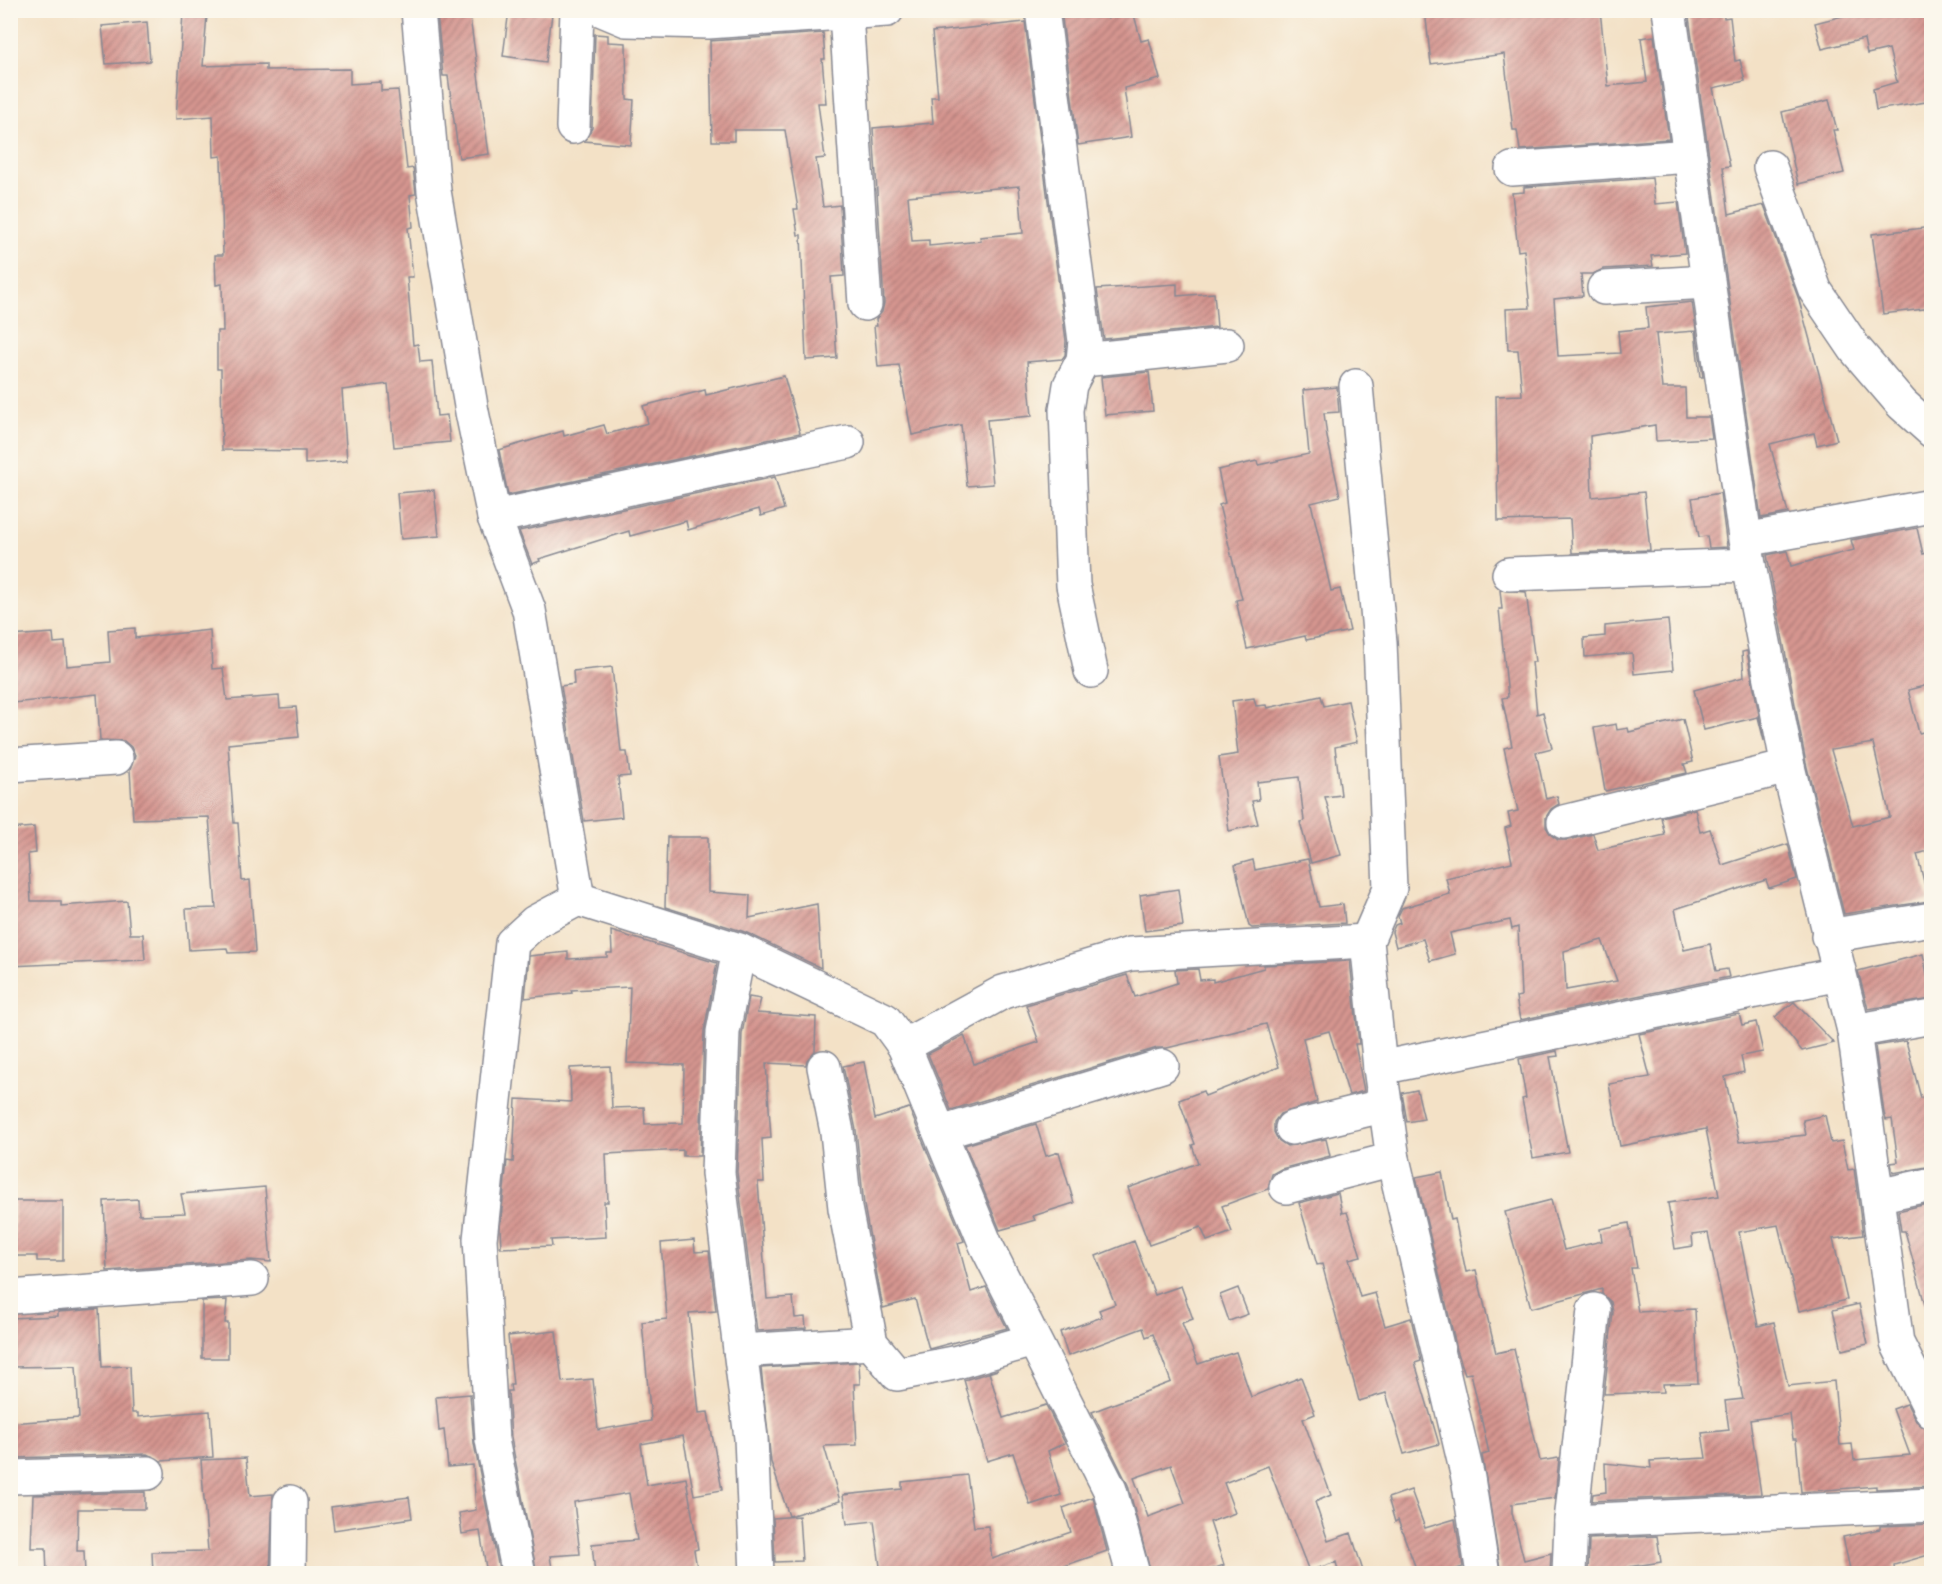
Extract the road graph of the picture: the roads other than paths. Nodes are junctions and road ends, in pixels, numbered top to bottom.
1 (418, 10) edge
2 (577, 10) edge
3 (887, 10) edge
4 (1042, 10) edge
5 (1669, 10) edge
6 (620, 14) edge
7 (846, 14) junction
8 (573, 127) dead end
9 (1690, 156) junction
10 (1770, 167) dead end
11 (1512, 169) dead end
12 (1708, 282) junction
13 (1604, 288) dead end
14 (865, 304) dead end
15 (1227, 345) dead end
16 (1083, 360) junction
17 (1356, 386) dead end
18 (1932, 431) edge
19 (848, 442) dead end
20 (1932, 506) edge
21 (494, 517) junction
22 (1747, 553) junction
23 (1509, 574) dead end
24 (1091, 671) dead end
25 (116, 758) dead end
26 (10, 765) edge
27 (1788, 767) junction
28 (1564, 822) dead end
29 (578, 899) junction
30 (1932, 918) edge
31 (1828, 936) junction
32 (1367, 941) junction
33 (739, 950) junction
34 (1839, 974) junction
35 (1932, 1017) edge
36 (1854, 1031) junction
37 (904, 1046) junction
38 (1162, 1066) dead end
39 (824, 1067) dead end
40 (1380, 1068) junction
41 (1386, 1105) junction
42 (1292, 1128) dead end
43 (941, 1133) junction
44 (1394, 1159) junction
45 (1932, 1184) edge
46 (1286, 1187) dead end
47 (1877, 1196) junction
48 (252, 1278) dead end
49 (10, 1297) edge
50 (1594, 1310) dead end
51 (1033, 1340) junction
52 (871, 1343) junction
53 (740, 1351) junction
54 (1932, 1412) edge
55 (148, 1473) dead end
56 (10, 1477) edge
57 (290, 1502) dead end
58 (1932, 1505) edge
59 (1571, 1521) junction
60 (289, 1574) edge
61 (519, 1574) edge
62 (757, 1574) edge
63 (1133, 1574) edge
64 (1484, 1574) edge
65 (1569, 1574) edge

1 - 21 street
2 - 8 street
3 - 7 street
4 - 16 street
5 - 9 street
6 - 7 street
7 - 14 street
9 - 11 street
9 - 12 street
10 - 18 street
12 - 13 street
12 - 22 street
15 - 16 street
16 - 24 street
17 - 32 street
19 - 21 street
20 - 22 street
21 - 29 street
22 - 23 street
22 - 27 street
25 - 26 street
27 - 28 street
27 - 31 street
29 - 33 street
29 - 61 street
30 - 31 street
31 - 34 street
32 - 37 street
32 - 40 street
33 - 37 street
33 - 53 street
34 - 36 street
34 - 40 street
35 - 36 street
36 - 47 street
37 - 43 street
38 - 43 street
39 - 52 street
40 - 41 street
41 - 42 street
41 - 44 street
43 - 51 street
44 - 46 street
44 - 64 street
45 - 47 street
47 - 54 street
48 - 49 street
50 - 59 street
51 - 52 street
51 - 63 street
52 - 53 street
53 - 62 street
55 - 56 street
57 - 60 street
58 - 59 street
59 - 65 street

